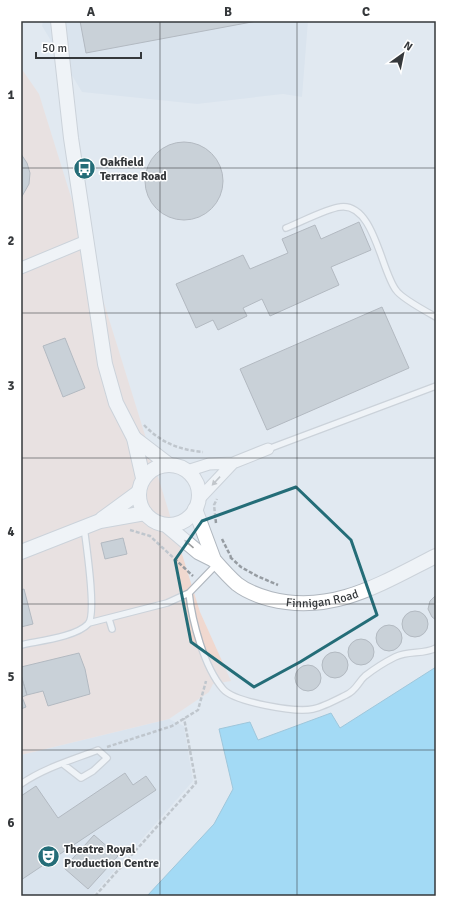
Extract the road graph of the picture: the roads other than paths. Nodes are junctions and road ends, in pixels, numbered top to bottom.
1 (60, 22) edge
2 (286, 228) dead end
3 (86, 241) junction
4 (21, 268) edge
5 (436, 317) edge
6 (436, 386) edge
7 (134, 438) junction
8 (268, 448) joint
9 (233, 463) junction
10 (168, 464) junction
11 (188, 471) junction
12 (143, 478) junction
13 (139, 492) junction
14 (197, 504) junction
15 (145, 513) junction
16 (100, 521) junction
17 (166, 525) junction
18 (84, 527) junction
19 (21, 552) edge
20 (436, 556) edge
21 (216, 562) junction
22 (189, 593) junction
23 (109, 619) junction
24 (89, 623) junction
25 (112, 629) dead end
26 (21, 646) edge
27 (436, 648) edge
28 (62, 764) junction
29 (21, 784) edge

1 - 3 street
2 - 5 lane
3 - 4 street
3 - 7 street
6 - 8 lane
7 - 10 street
7 - 12 street
8 - 9 street
9 - 11 street
9 -> 14 street
10 - 11 street
10 - 12 street
11 - 14 street
12 - 13 street
13 - 15 street
13 - 16 street
14 - 17 street
14 - 21 street, Finnigan Road
15 - 16 street
15 - 17 street
16 - 18 street
21 -> 17 street, Finnigan Road
18 - 19 street
18 - 24 lane
20 - 21 street, Finnigan Road
21 - 22 lane
22 - 23 lane
22 - 27 lane
23 - 24 lane
23 - 25 lane
24 - 26 lane
28 - 28 lane
28 - 29 lane

